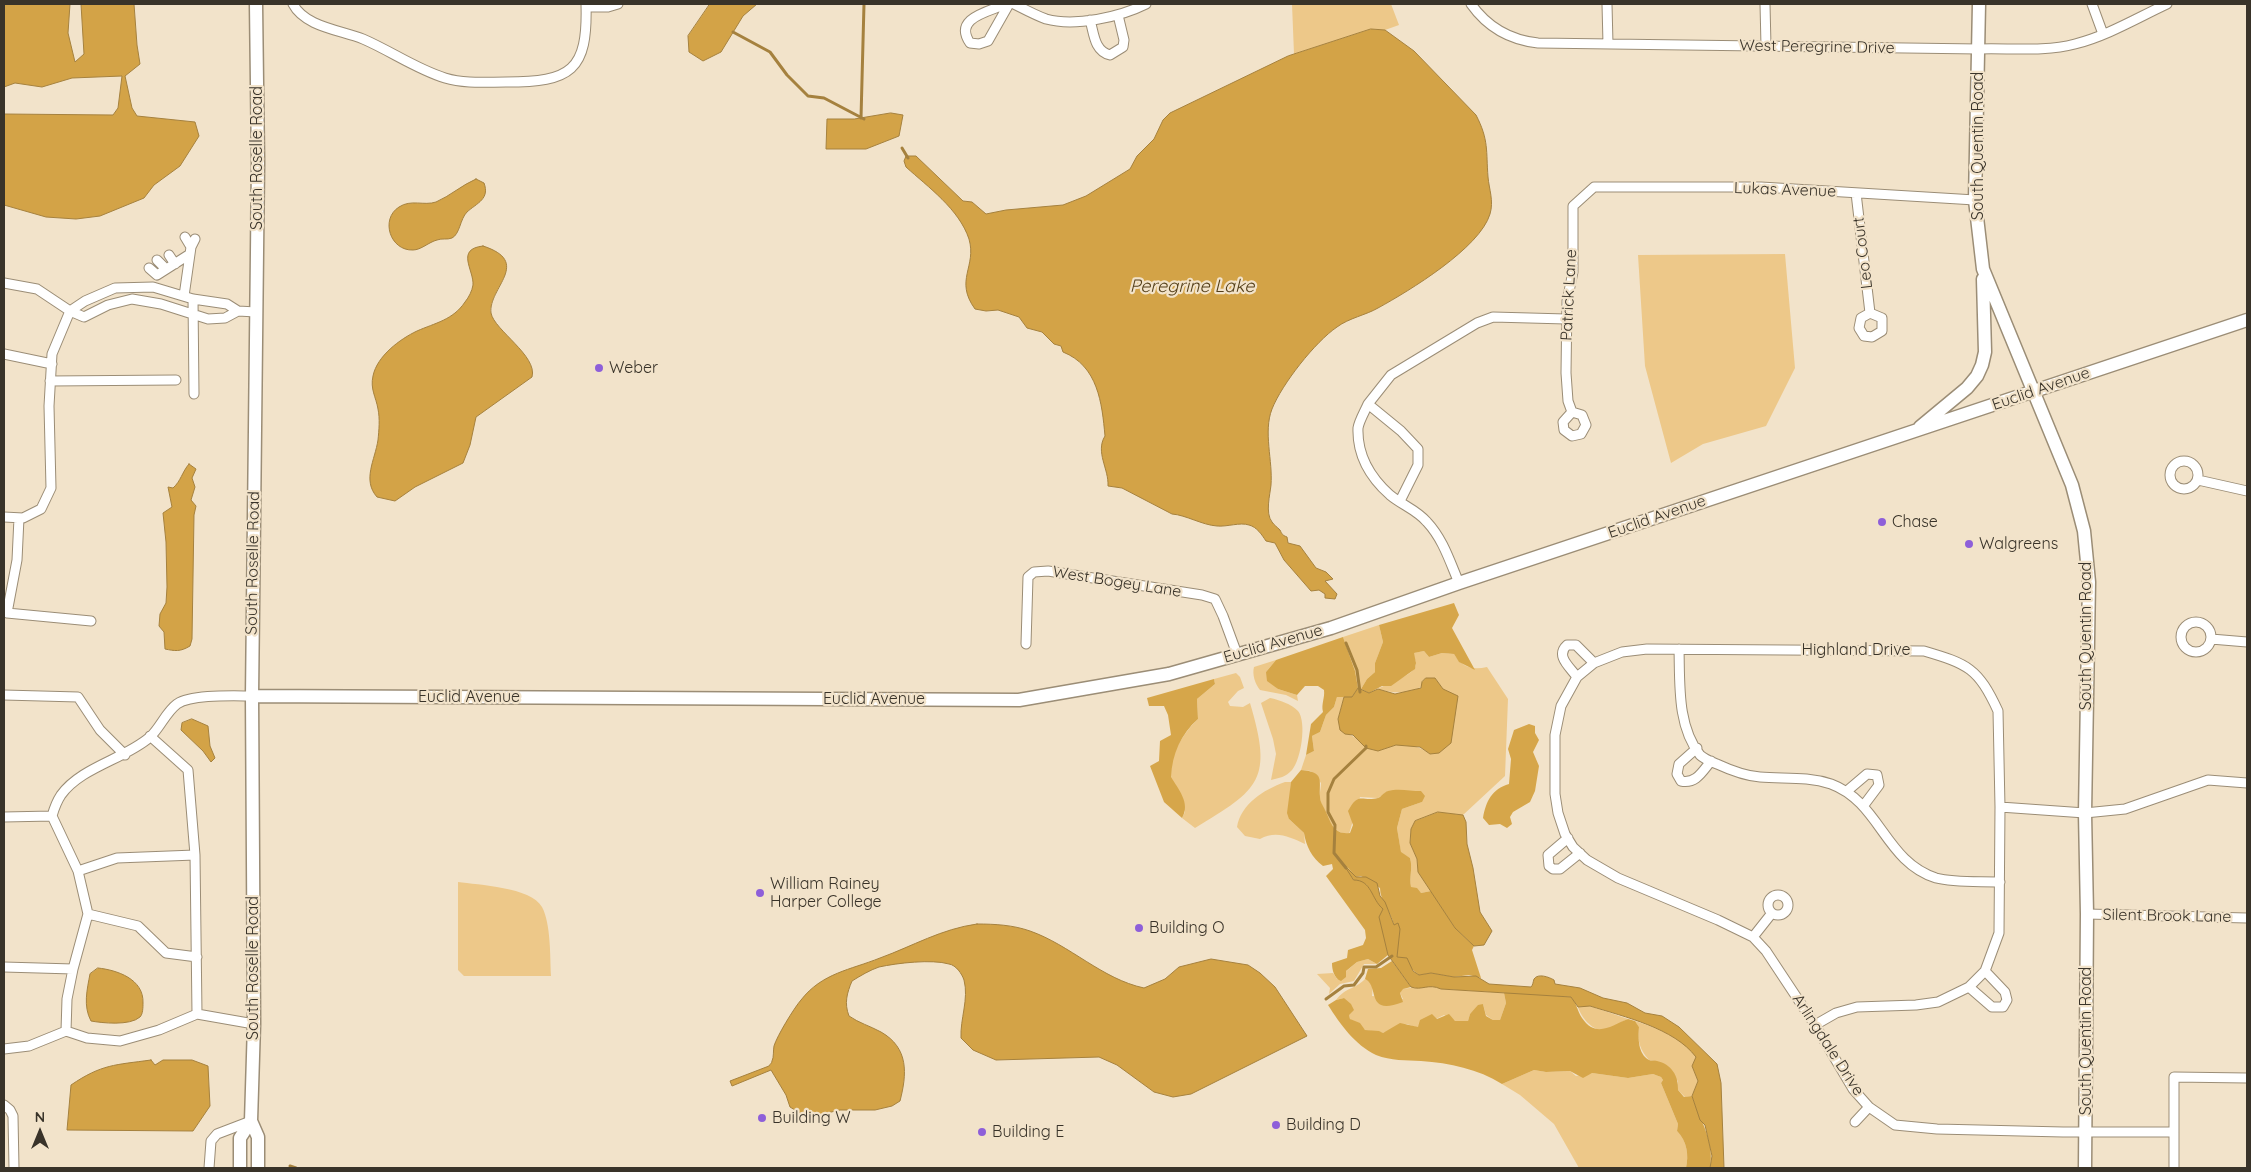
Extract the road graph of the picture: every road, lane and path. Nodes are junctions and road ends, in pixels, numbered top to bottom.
1 (256, 4) edge
2 (294, 4) edge
3 (618, 4) edge
4 (1008, 4) edge
5 (1014, 4) edge
6 (1146, 4) edge
7 (1471, 4) edge
8 (1607, 4) edge
9 (1765, 4) edge
10 (1979, 4) edge
11 (2092, 4) edge
12 (2167, 4) edge
13 (586, 6) edge
14 (1118, 15) junction
15 (1090, 20) junction
16 (2103, 34) junction
17 (1608, 44) junction
18 (1766, 46) junction
19 (1979, 49) junction
20 (1594, 187) joint
21 (1856, 193) junction
22 (1975, 200) junction
23 (184, 237) dead end
24 (192, 247) junction
25 (170, 255) dead end
26 (157, 260) dead end
27 (175, 264) junction
28 (149, 268) dead end
29 (166, 269) junction
30 (1982, 269) junction
31 (4, 282) edge
32 (189, 297) junction
33 (70, 311) junction
34 (238, 311) junction
35 (256, 312) junction
36 (1870, 313) dead end
37 (193, 315) junction
38 (1566, 319) junction
39 (2247, 320) edge
40 (4, 354) edge
41 (52, 364) junction
42 (176, 380) dead end
43 (50, 381) junction
44 (2032, 392) junction
45 (194, 394) dead end
46 (1368, 404) junction
47 (1572, 412) dead end
48 (1915, 431) junction
49 (2198, 480) dead end
50 (2247, 491) edge
51 (1400, 501) junction
52 (4, 517) edge
53 (19, 518) junction
54 (1459, 583) junction
55 (6, 613) edge
56 (91, 621) dead end
57 (2211, 639) dead end
58 (2247, 642) edge
59 (1026, 644) dead end
60 (1678, 649) junction
61 (1237, 654) junction
62 (1594, 663) junction
63 (1577, 676) junction
64 (4, 695) edge
65 (252, 696) junction
66 (150, 736) junction
67 (1696, 748) junction
68 (125, 755) junction
69 (1711, 761) junction
70 (2247, 782) edge
71 (1847, 791) junction
72 (1864, 805) junction
73 (2000, 807) junction
74 (2085, 813) junction
75 (52, 816) junction
76 (4, 817) edge
77 (1568, 838) junction
78 (1580, 853) junction
79 (195, 855) junction
80 (78, 871) junction
81 (2000, 882) junction
82 (1772, 913) dead end
83 (88, 914) junction
84 (2087, 914) junction
85 (2247, 918) edge
86 (1753, 937) junction
87 (197, 957) junction
88 (4, 967) edge
89 (73, 969) junction
90 (1984, 971) junction
91 (1969, 987) junction
92 (197, 1014) junction
93 (254, 1024) junction
94 (1815, 1024) junction
95 (66, 1031) junction
96 (4, 1049) edge
97 (2247, 1078) edge
98 (4, 1105) edge
99 (1869, 1107) junction
100 (251, 1121) junction
101 (1856, 1122) dead end
102 (2174, 1132) junction
103 (2086, 1133) junction
104 (14, 1168) edge
105 (209, 1168) edge
106 (240, 1168) edge
107 (258, 1168) edge
108 (2086, 1168) edge
109 (2174, 1168) edge

1 - 35 main road, South Roselle Road
2 - 13 street
3 - 13 street
4 - 4 street
5 - 15 street
6 - 14 street
7 - 17 street, West Peregrine Drive
8 - 17 street
9 - 18 street
10 - 19 main road, South Quentin Road
11 - 16 street
12 - 16 street, West Peregrine Drive
14 - 15 street
14 - 15 street
16 - 19 street, West Peregrine Drive
17 - 18 street, West Peregrine Drive
18 - 19 street, West Peregrine Drive
19 - 22 main road, South Quentin Road
20 - 21 street, Lukas Avenue
20 - 38 street, Patrick Lane
21 - 22 street, Lukas Avenue
21 - 36 street, Leo Court
22 - 30 main road, South Quentin Road
23 - 24 street
24 - 27 street
24 - 32 street
25 - 27 street
26 - 29 street
27 - 29 street
28 - 29 street
30 - 44 main road, South Quentin Road
30 - 48 main road
31 - 33 street
32 - 33 street
32 - 34 street
32 - 37 street
33 - 37 street
33 - 41 street
34 - 35 street
34 - 37 street
35 - 65 main road, South Roselle Road
37 - 45 street
38 - 46 street
38 - 47 street, Patrick Lane
39 - 44 main road, Euclid Avenue
40 - 41 street
41 - 43 street
42 - 43 street
43 - 53 street
44 - 48 main road, Euclid Avenue
44 - 74 main road, South Quentin Road
46 - 51 street
46 - 51 street
48 - 54 main road, Euclid Avenue
49 - 50 street
51 - 54 street
52 - 53 street
53 - 55 street
54 - 61 main road, Euclid Avenue
55 - 56 street
57 - 58 street
59 - 61 street, West Bogey Lane
60 - 62 street, Highland Drive
60 - 67 street
60 - 73 street, Highland Drive
61 - 65 main road, Euclid Avenue
62 - 63 street, Highland Drive
62 - 63 street
63 - 77 street, Arlingdale Drive
64 - 68 street
65 - 66 street
65 - 93 main road, South Roselle Road
66 - 68 street
66 - 79 street
67 - 69 street
67 - 69 street
68 - 75 street
69 - 71 street
70 - 74 street
71 - 72 street
71 - 72 street
72 - 81 street
73 - 74 street
73 - 81 street, Highland Drive
74 - 84 main road, South Quentin Road
75 - 76 street
75 - 80 street
77 - 78 street, Arlingdale Drive
77 - 78 street
78 - 86 street, Arlingdale Drive
79 - 80 street
79 - 87 street
80 - 83 street
81 - 90 street, Highland Drive
82 - 86 street
83 - 87 street
83 - 89 street
84 - 85 street, Silent Brook Lane
84 - 103 main road, South Quentin Road
86 - 94 street, Arlingdale Drive
87 - 92 street
88 - 89 street
89 - 95 street
90 - 91 street, Highland Drive
90 - 91 street
91 - 94 street, Highland Drive
92 - 93 street
92 - 95 street
93 - 100 main road, South Roselle Road
94 - 99 street, Arlingdale Drive
95 - 96 street
97 - 102 street
98 - 104 street
99 - 101 street
99 - 103 street, Arlingdale Drive
100 - 105 street
100 - 106 main road, South Roselle Road
100 - 107 main road, South Roselle Road
102 - 103 street, Arlingdale Drive
102 - 109 street
103 - 108 main road, South Quentin Road

